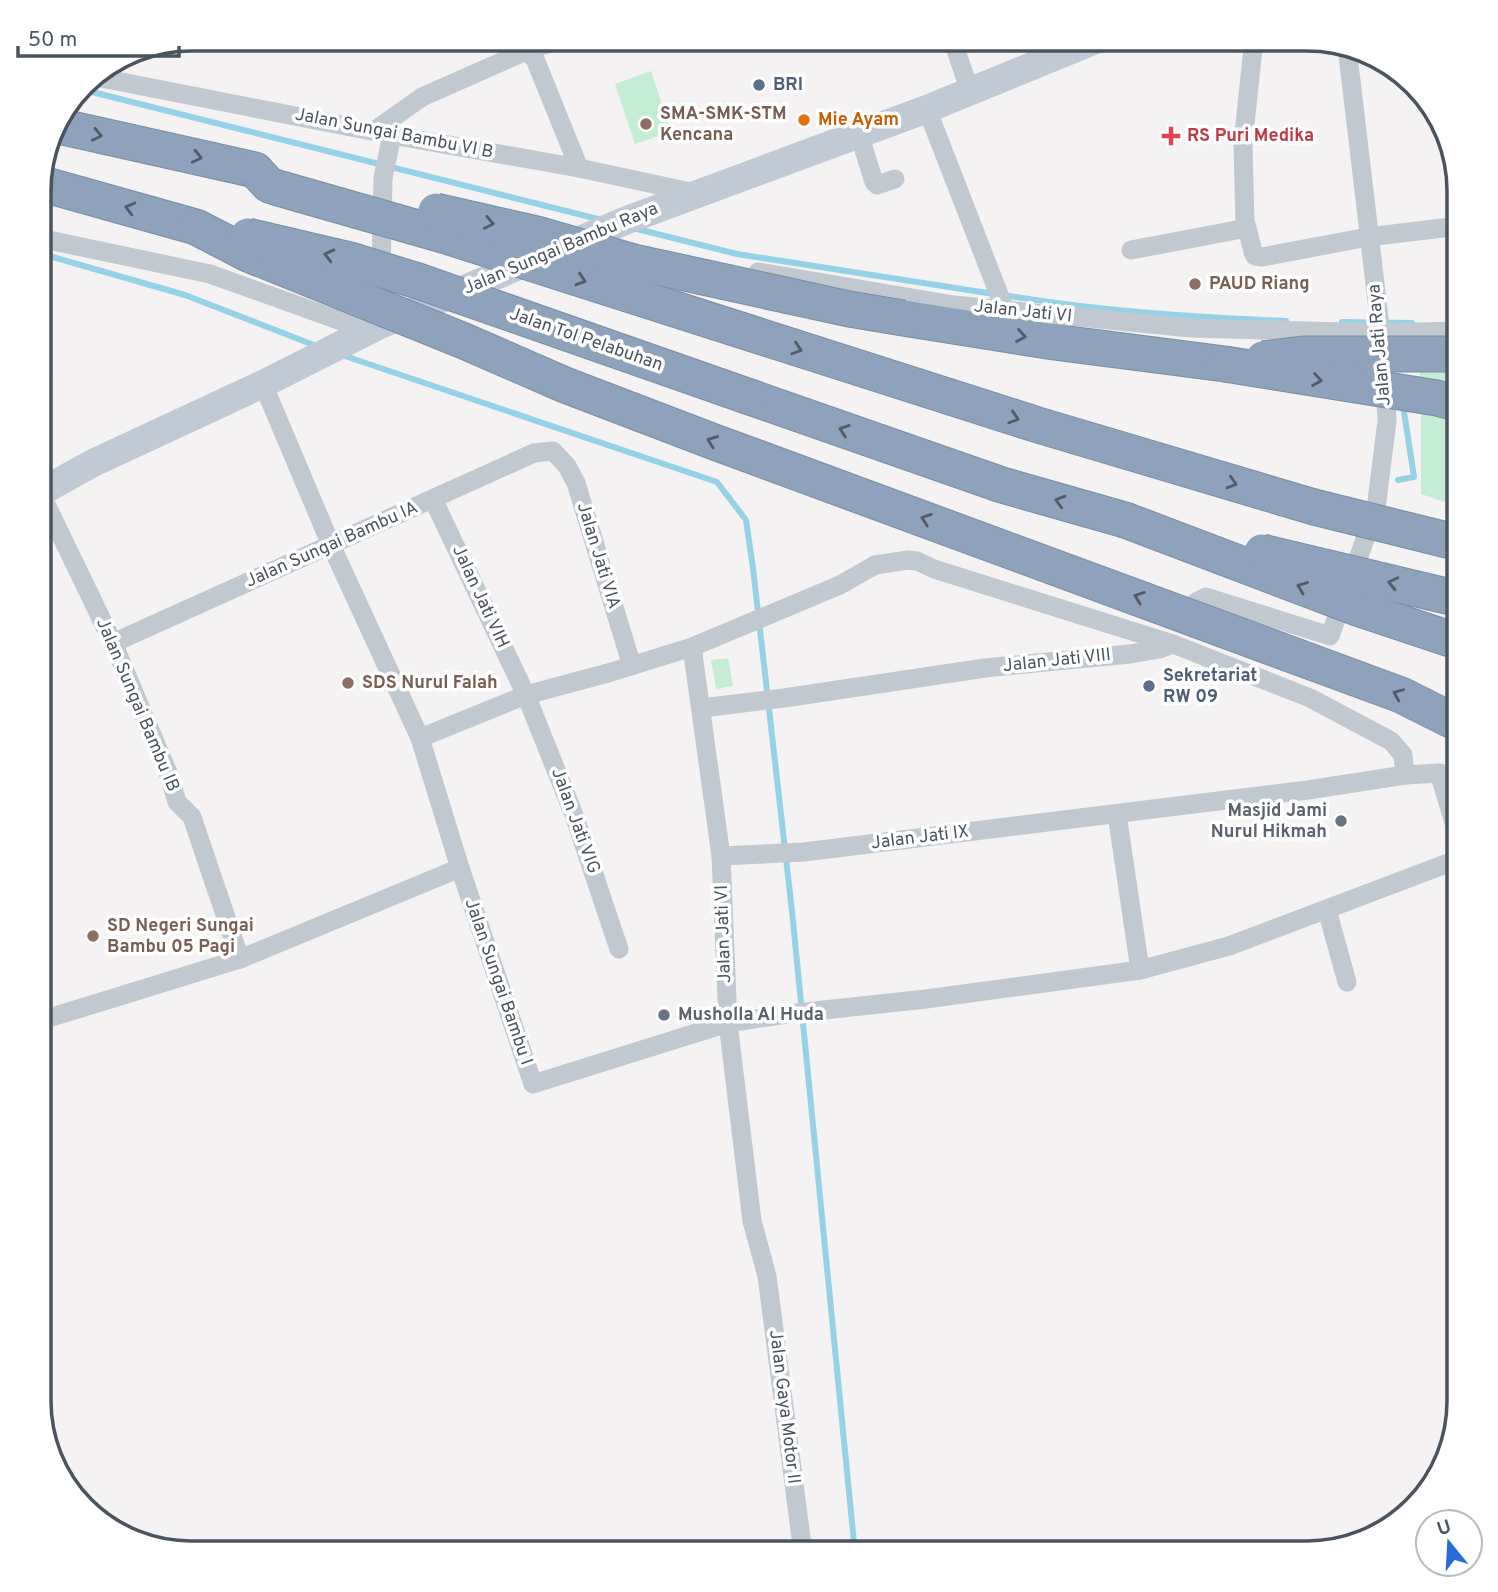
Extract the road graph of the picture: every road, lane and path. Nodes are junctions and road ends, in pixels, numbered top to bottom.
1 (512, 51) edge
2 (529, 51) edge
3 (956, 51) edge
4 (1072, 51) edge
5 (1253, 51) edge
6 (1349, 57) edge
7 (106, 79) edge
8 (970, 91) junction
9 (927, 109) junction
10 (66, 128) edge
11 (383, 133) junction
12 (859, 134) junction
13 (579, 168) junction
14 (255, 170) junction
15 (895, 179) dead end
16 (51, 186) edge
17 (697, 194) junction
18 (1247, 224) junction
19 (196, 227) junction
20 (1447, 228) edge
21 (607, 229) junction
22 (1375, 236) junction
23 (51, 241) edge
24 (1131, 250) dead end
25 (1002, 301) junction
26 (1387, 327) junction
27 (374, 328) junction
28 (1447, 330) edge
29 (1447, 354) edge
30 (1225, 364) junction
31 (263, 384) junction
32 (1447, 402) edge
33 (553, 451) joint
34 (51, 480) edge
35 (433, 499) junction
36 (51, 506) edge
37 (1125, 520) junction
38 (1447, 540) edge
39 (331, 545) junction
40 (1447, 596) edge
41 (1330, 636) junction
42 (1447, 638) edge
43 (113, 643) junction
44 (1173, 644) junction
45 (692, 647) junction
46 (632, 666) junction
47 (526, 695) junction
48 (1310, 698) junction
49 (702, 708) junction
50 (1447, 718) edge
51 (420, 738) junction
52 (1439, 773) junction
53 (1405, 775) junction
54 (1447, 775) edge
55 (1447, 798) edge
56 (1117, 814) junction
57 (721, 856) junction
58 (1447, 864) edge
59 (460, 869) junction
60 (1327, 910) junction
61 (619, 948) dead end
62 (240, 959) junction
63 (1140, 970) junction
64 (1348, 982) dead end
65 (51, 1017) edge
66 (728, 1023) junction
67 (764, 1261) joint
68 (801, 1541) edge

1 - 11 street
2 - 13 street
3 - 8 street
4 - 8 street, Jalan Sungai Bambu Raya
5 - 18 street
6 - 22 street, Jalan Jati Raya
7 - 11 street, Jalan Sungai Bambu VI B
8 - 9 street, Jalan Sungai Bambu Raya
9 - 12 street, Jalan Sungai Bambu Raya
9 - 25 street
10 -> 14 highway
11 - 13 street, Jalan Sungai Bambu VI B
11 - 27 street
12 - 15 street
12 - 17 street, Jalan Sungai Bambu Raya
13 - 17 street, Jalan Sungai Bambu VI B
14 -> 30 highway, bridge
14 -> 38 highway, bridge
19 -> 16 highway, Jalan Tol Pelabuhan
17 - 21 street, Jalan Sungai Bambu Raya
18 - 22 street
18 - 24 street
37 -> 19 highway, Jalan Tol Pelabuhan, bridge
50 -> 19 highway, bridge
20 - 22 street
21 - 25 street, Jalan Jati VI
21 - 27 street, Jalan Sungai Bambu Raya
22 - 26 street, Jalan Jati Raya
23 - 27 street
25 - 26 street, Jalan Jati VI
26 - 28 street, Jalan Jati VI
26 - 41 street, Jalan Jati Raya
27 - 31 street, Jalan Sungai Bambu Raya
29 - 30 highway, bridge
30 -> 32 highway, bridge
31 - 34 street, Jalan Sungai Bambu Raya
31 - 39 street, Jalan Sungai Bambu I
33 - 35 street, Jalan Sungai Bambu IA
33 - 46 street, Jalan Jati VIA
35 - 39 street, Jalan Sungai Bambu IA
35 - 47 street, Jalan Jati VIH
36 - 43 street, Jalan Sungai Bambu IB
40 -> 37 highway, bridge
42 -> 37 highway, bridge
39 - 43 street, Jalan Sungai Bambu IA
39 - 51 street, Jalan Sungai Bambu I
41 - 44 street
41 - 48 street, Jalan Jati Raya
43 - 62 street, Jalan Sungai Bambu IB
44 - 45 street
44 - 48 street
44 - 49 street, Jalan Jati VIII
45 - 46 street
45 - 49 street, Jalan Jati VI
46 - 47 street
47 - 51 street
47 - 61 street, Jalan Jati VIG
48 - 53 street
49 - 57 street, Jalan Jati VI
51 - 59 street, Jalan Sungai Bambu I
52 - 53 street, Jalan Jati IX
52 - 54 street, Jalan Jati IX
52 - 55 street
53 - 56 street, Jalan Jati IX
56 - 57 street, Jalan Jati IX
56 - 63 street
57 - 66 street, Jalan Jati VI
58 - 60 street, Jalan Sungai Bambu I
59 - 62 street
59 - 66 street, Jalan Sungai Bambu I
60 - 63 street, Jalan Sungai Bambu I
60 - 64 street
62 - 65 street
63 - 66 street, Jalan Sungai Bambu I
66 - 67 street, Jalan Jati VI
67 - 68 street, Jalan Gaya Motor II

